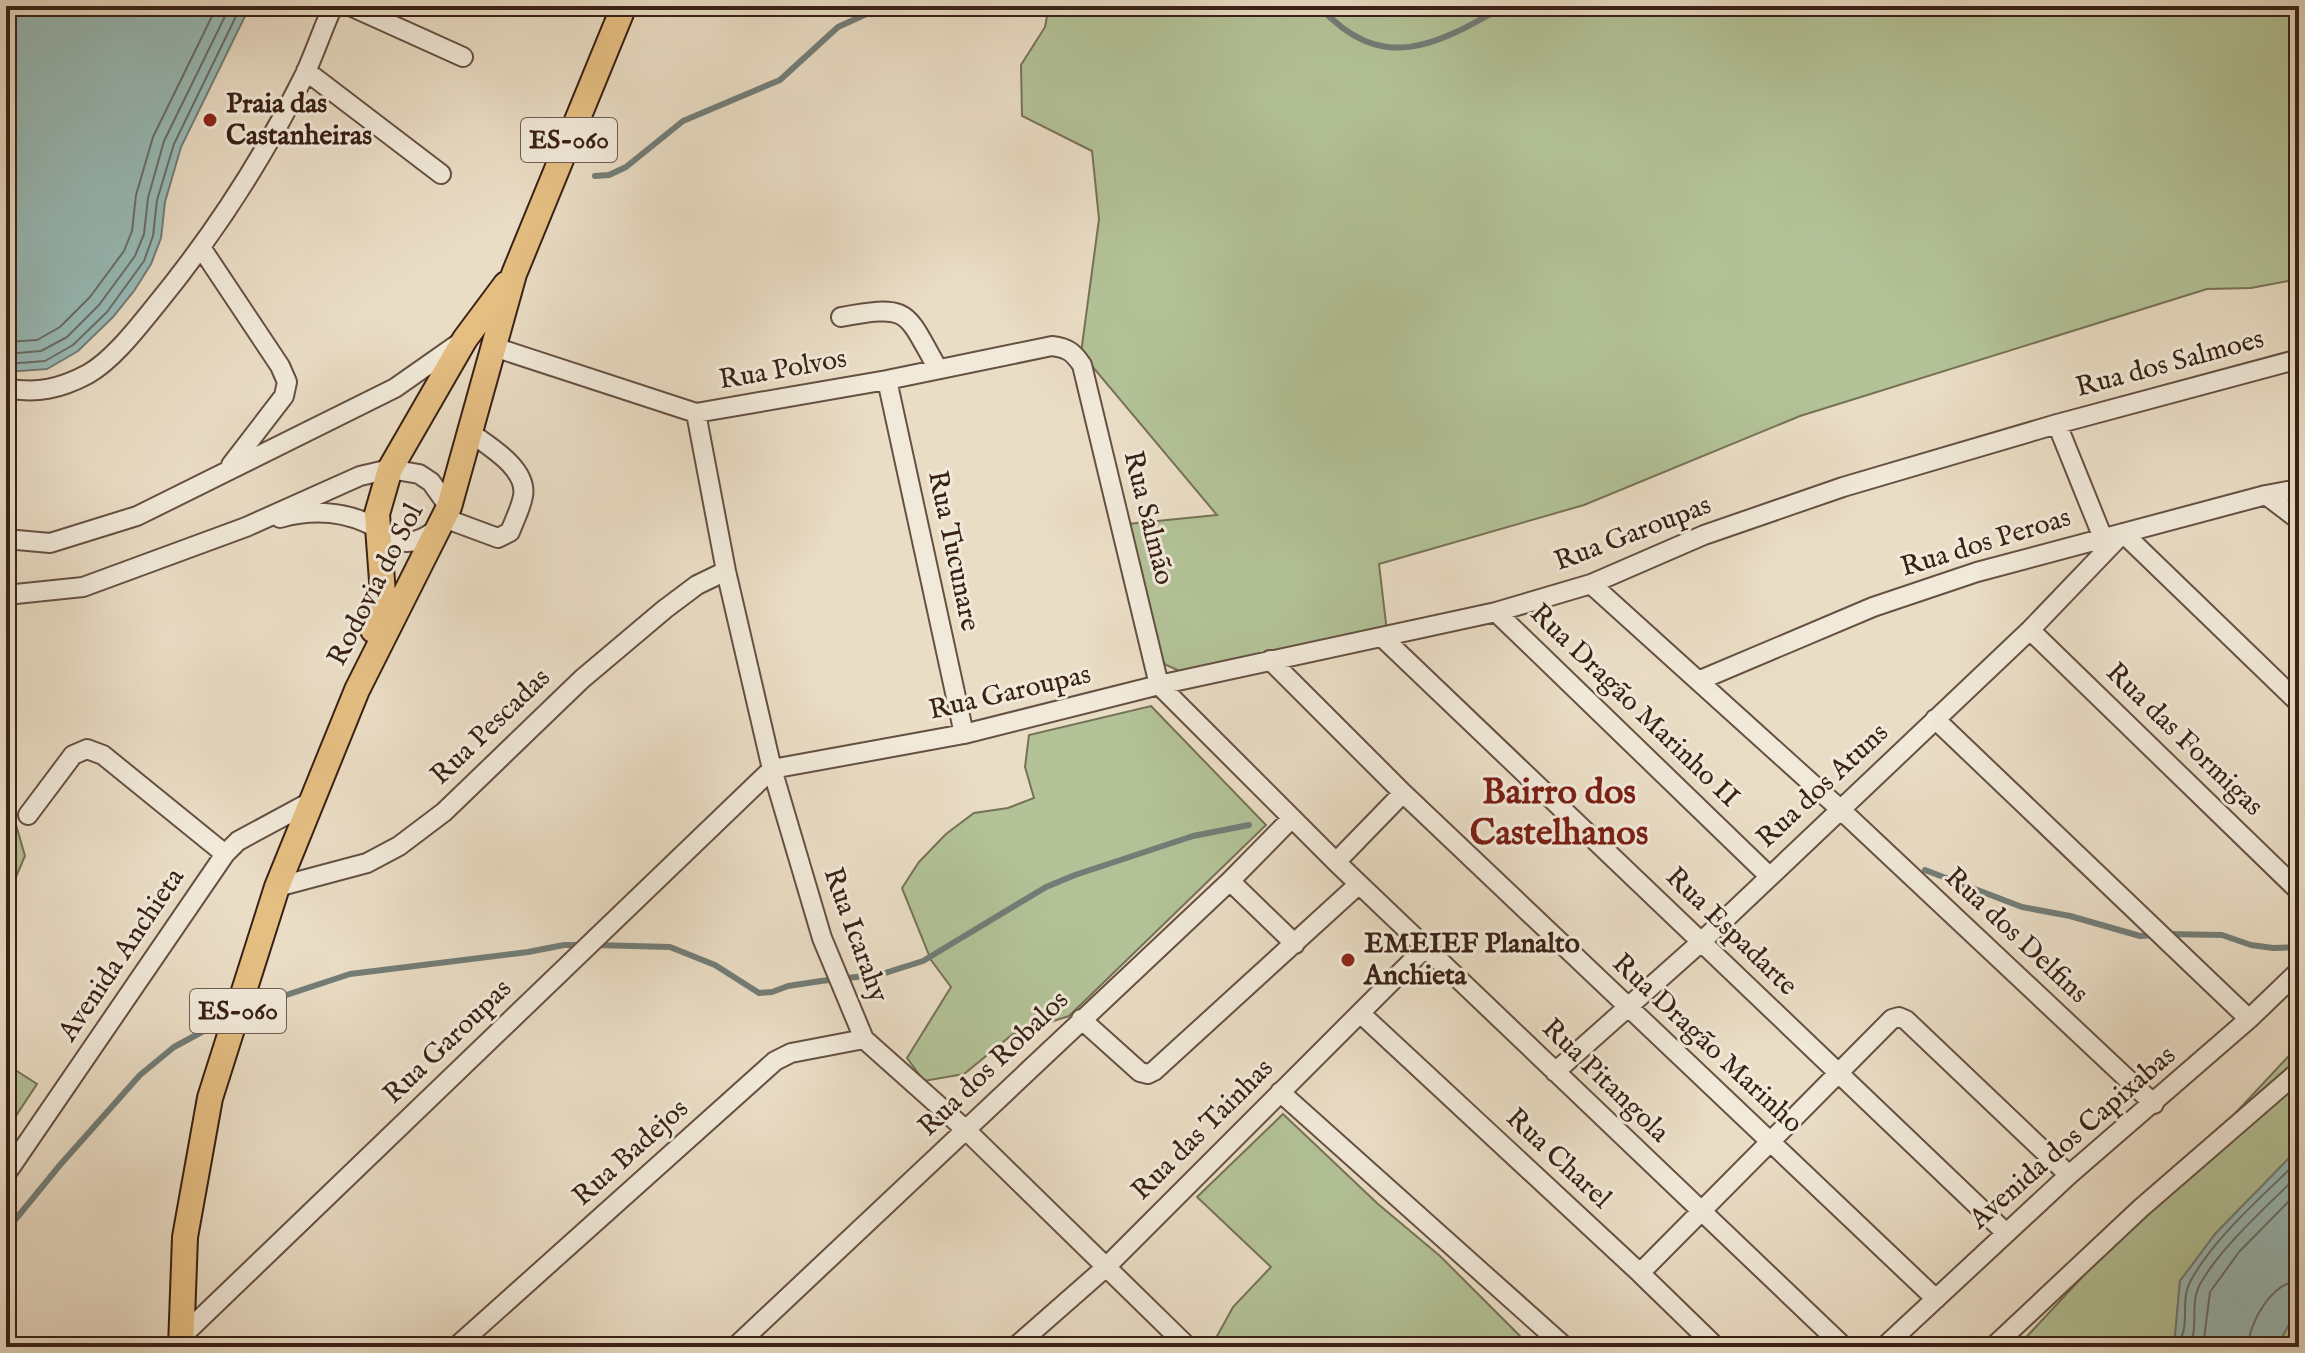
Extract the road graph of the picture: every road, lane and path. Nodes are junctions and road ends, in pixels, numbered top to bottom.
1 (333, 6) edge
2 (350, 6) edge
3 (624, 6) edge
4 (463, 57) dead end
5 (306, 71) junction
6 (441, 174) dead end
7 (202, 249) junction
8 (514, 274) junction
9 (841, 317) dead end
10 (465, 339) junction
11 (494, 347) junction
12 (2299, 359) edge
13 (1082, 365) joint
14 (938, 369) junction
15 (887, 380) junction
16 (6, 388) edge
17 (696, 413) junction
18 (2057, 424) junction
19 (468, 431) junction
20 (390, 469) junction
21 (225, 474) junction
22 (2299, 489) edge
23 (2266, 495) junction
24 (443, 518) junction
25 (2299, 520) edge
26 (246, 527) junction
27 (378, 530) junction
28 (2123, 533) junction
29 (2103, 538) junction
30 (6, 539) edge
31 (726, 571) junction
32 (1591, 584) junction
33 (6, 595) edge
34 (1496, 612) junction
35 (2030, 630) junction
36 (1383, 638) junction
37 (1270, 660) junction
38 (1698, 681) junction
39 (1159, 685) junction
40 (357, 690) junction
41 (2299, 703) edge
42 (1935, 719) junction
43 (964, 734) junction
44 (772, 769) junction
45 (1403, 793) junction
46 (314, 800) junction
47 (1840, 809) junction
48 (28, 815) dead end
49 (1291, 819) junction
50 (225, 854) junction
51 (1336, 862) junction
52 (1768, 875) junction
53 (1230, 881) junction
54 (1359, 884) junction
55 (277, 887) junction
56 (2299, 891) edge
57 (1701, 942) junction
58 (1295, 944) junction
59 (1426, 947) junction
60 (2299, 971) edge
61 (1627, 1007) junction
62 (1360, 1013) junction
63 (1081, 1019) junction
64 (2249, 1019) junction
65 (864, 1039) junction
66 (2299, 1071) edge
67 (1555, 1072) junction
68 (1839, 1072) junction
69 (1280, 1092) junction
70 (2154, 1104) junction
71 (966, 1130) junction
72 (1771, 1142) junction
73 (6, 1174) edge
74 (2069, 1175) junction
75 (1701, 1211) junction
76 (2006, 1233) junction
77 (1105, 1268) junction
78 (1640, 1273) junction
79 (1936, 1299) junction
80 (177, 1344) edge
81 (456, 1347) edge
82 (735, 1347) edge
83 (1015, 1347) edge
84 (1188, 1347) edge
85 (1565, 1347) edge
86 (1716, 1347) edge
87 (1844, 1347) edge
88 (1884, 1347) edge
89 (1993, 1347) edge

1 - 5 street
2 - 4 street
3 - 8 main road, ES-060
5 - 6 street
5 - 7 street
7 - 16 street
7 - 21 street
8 - 10 main road, Rodovia do Sol / ES-060
8 - 11 main road, Rodovia do Sol / ES-060
9 - 14 street
10 - 20 main road, Rodovia do Sol / ES-060
10 - 21 street, Rodovia do Sol
11 - 17 street, Rua Polvos
11 - 19 main road, Rodovia do Sol / ES-060
12 - 18 street, Rua dos Salmoes
13 - 14 street, Rua Polvos
13 - 39 street, Rua Salmão
14 - 15 street, Rua Polvos
15 - 17 street, Rua Polvos
15 - 43 street, Rua Tucunare
17 - 31 street, Rua Icarahy
18 - 29 street
18 - 32 street, Rua Garoupas
19 - 24 main road, Rodovia do Sol / ES-060
19 - 24 street
20 - 24 street
20 - 26 street
20 - 27 main road, Rodovia do Sol / ES-060
21 - 30 street, Rodovia do Sol
22 - 23 street, Rua dos Peroas
23 - 25 street
23 - 28 street, Rua dos Peroas
24 - 27 street
24 - 40 main road, Rodovia do Sol / ES-060
26 - 27 street
26 - 33 street
27 - 40 main road, Rodovia do Sol / ES-060
28 - 29 street, Rua dos Peroas
28 - 35 street, Rua dos Atuns
28 - 41 street
29 - 38 street, Rua dos Peroas
31 - 44 street, Rua Icarahy
31 - 55 street, Rua Pescadas
32 - 34 street, Rua Garoupas
32 - 38 street, Rua dos Delfins
34 - 36 street, Rua Garoupas
34 - 52 street, Rua Dragão Marinho II
35 - 42 street, Rua dos Atuns
35 - 56 street, Rua das Formigas
36 - 37 street, Rua Garoupas
36 - 57 street, Rua Espadarte
37 - 39 street, Rua Garoupas
37 - 45 street, Rua Dragão Marinho
38 - 47 street, Rua dos Delfins
39 - 43 street, Rua Garoupas
39 - 49 street, Rua Pitangola
40 - 46 main road, ES-060
42 - 47 street, Rua dos Atuns
42 - 64 street
43 - 44 street, Rua Garoupas
44 - 65 street, Rua Icarahy
44 - 80 street, Rua Garoupas
45 - 51 street
45 - 61 street, Rua Dragão Marinho
46 - 50 street, Avenida Anchieta
46 - 55 main road, ES-060
47 - 52 street, Rua dos Atuns
47 - 70 street, Rua dos Delfins
48 - 50 street
49 - 51 street, Rua Pitangola
49 - 53 street, Rua dos Robalos
50 - 73 street, Avenida Anchieta
51 - 54 street, Rua Pitangola
52 - 57 street, Rua dos Atuns
53 - 58 street
53 - 63 street, Rua dos Robalos
54 - 58 street
54 - 59 street, Rua Pitangola
55 - 80 main road, ES-060
57 - 61 street, Rua dos Atuns
57 - 68 street, Rua Espadarte
58 - 63 street
59 - 62 street, Rua das Tainhas
59 - 67 street, Rua Pitangola
60 - 64 street, Avenida dos Capixabas
61 - 67 street, Rua dos Atuns
61 - 72 street, Rua Dragão Marinho
62 - 69 street, Rua das Tainhas
62 - 78 street, Rua Charel
63 - 71 street, Rua dos Robalos
64 - 70 street, Avenida dos Capixabas
65 - 71 street, Rua Icarahy
65 - 81 street, Rua Badejos
66 - 89 street
67 - 75 street, Rua Pitangola
68 - 72 street
68 - 74 street
68 - 76 street, Rua Espadarte
69 - 77 street, Rua das Tainhas
69 - 85 street
70 - 74 street, Avenida dos Capixabas
71 - 77 street, Rua Icarahy
71 - 82 street, Rua dos Robalos
72 - 75 street
72 - 79 street, Rua Dragão Marinho
74 - 76 street, Avenida dos Capixabas
75 - 78 street
75 - 87 street, Rua Pitangola
76 - 79 street, Avenida dos Capixabas
77 - 83 street, Rua das Tainhas
77 - 84 street, Rua Icarahy
78 - 86 street, Rua Charel
79 - 88 street, Avenida dos Capixabas

